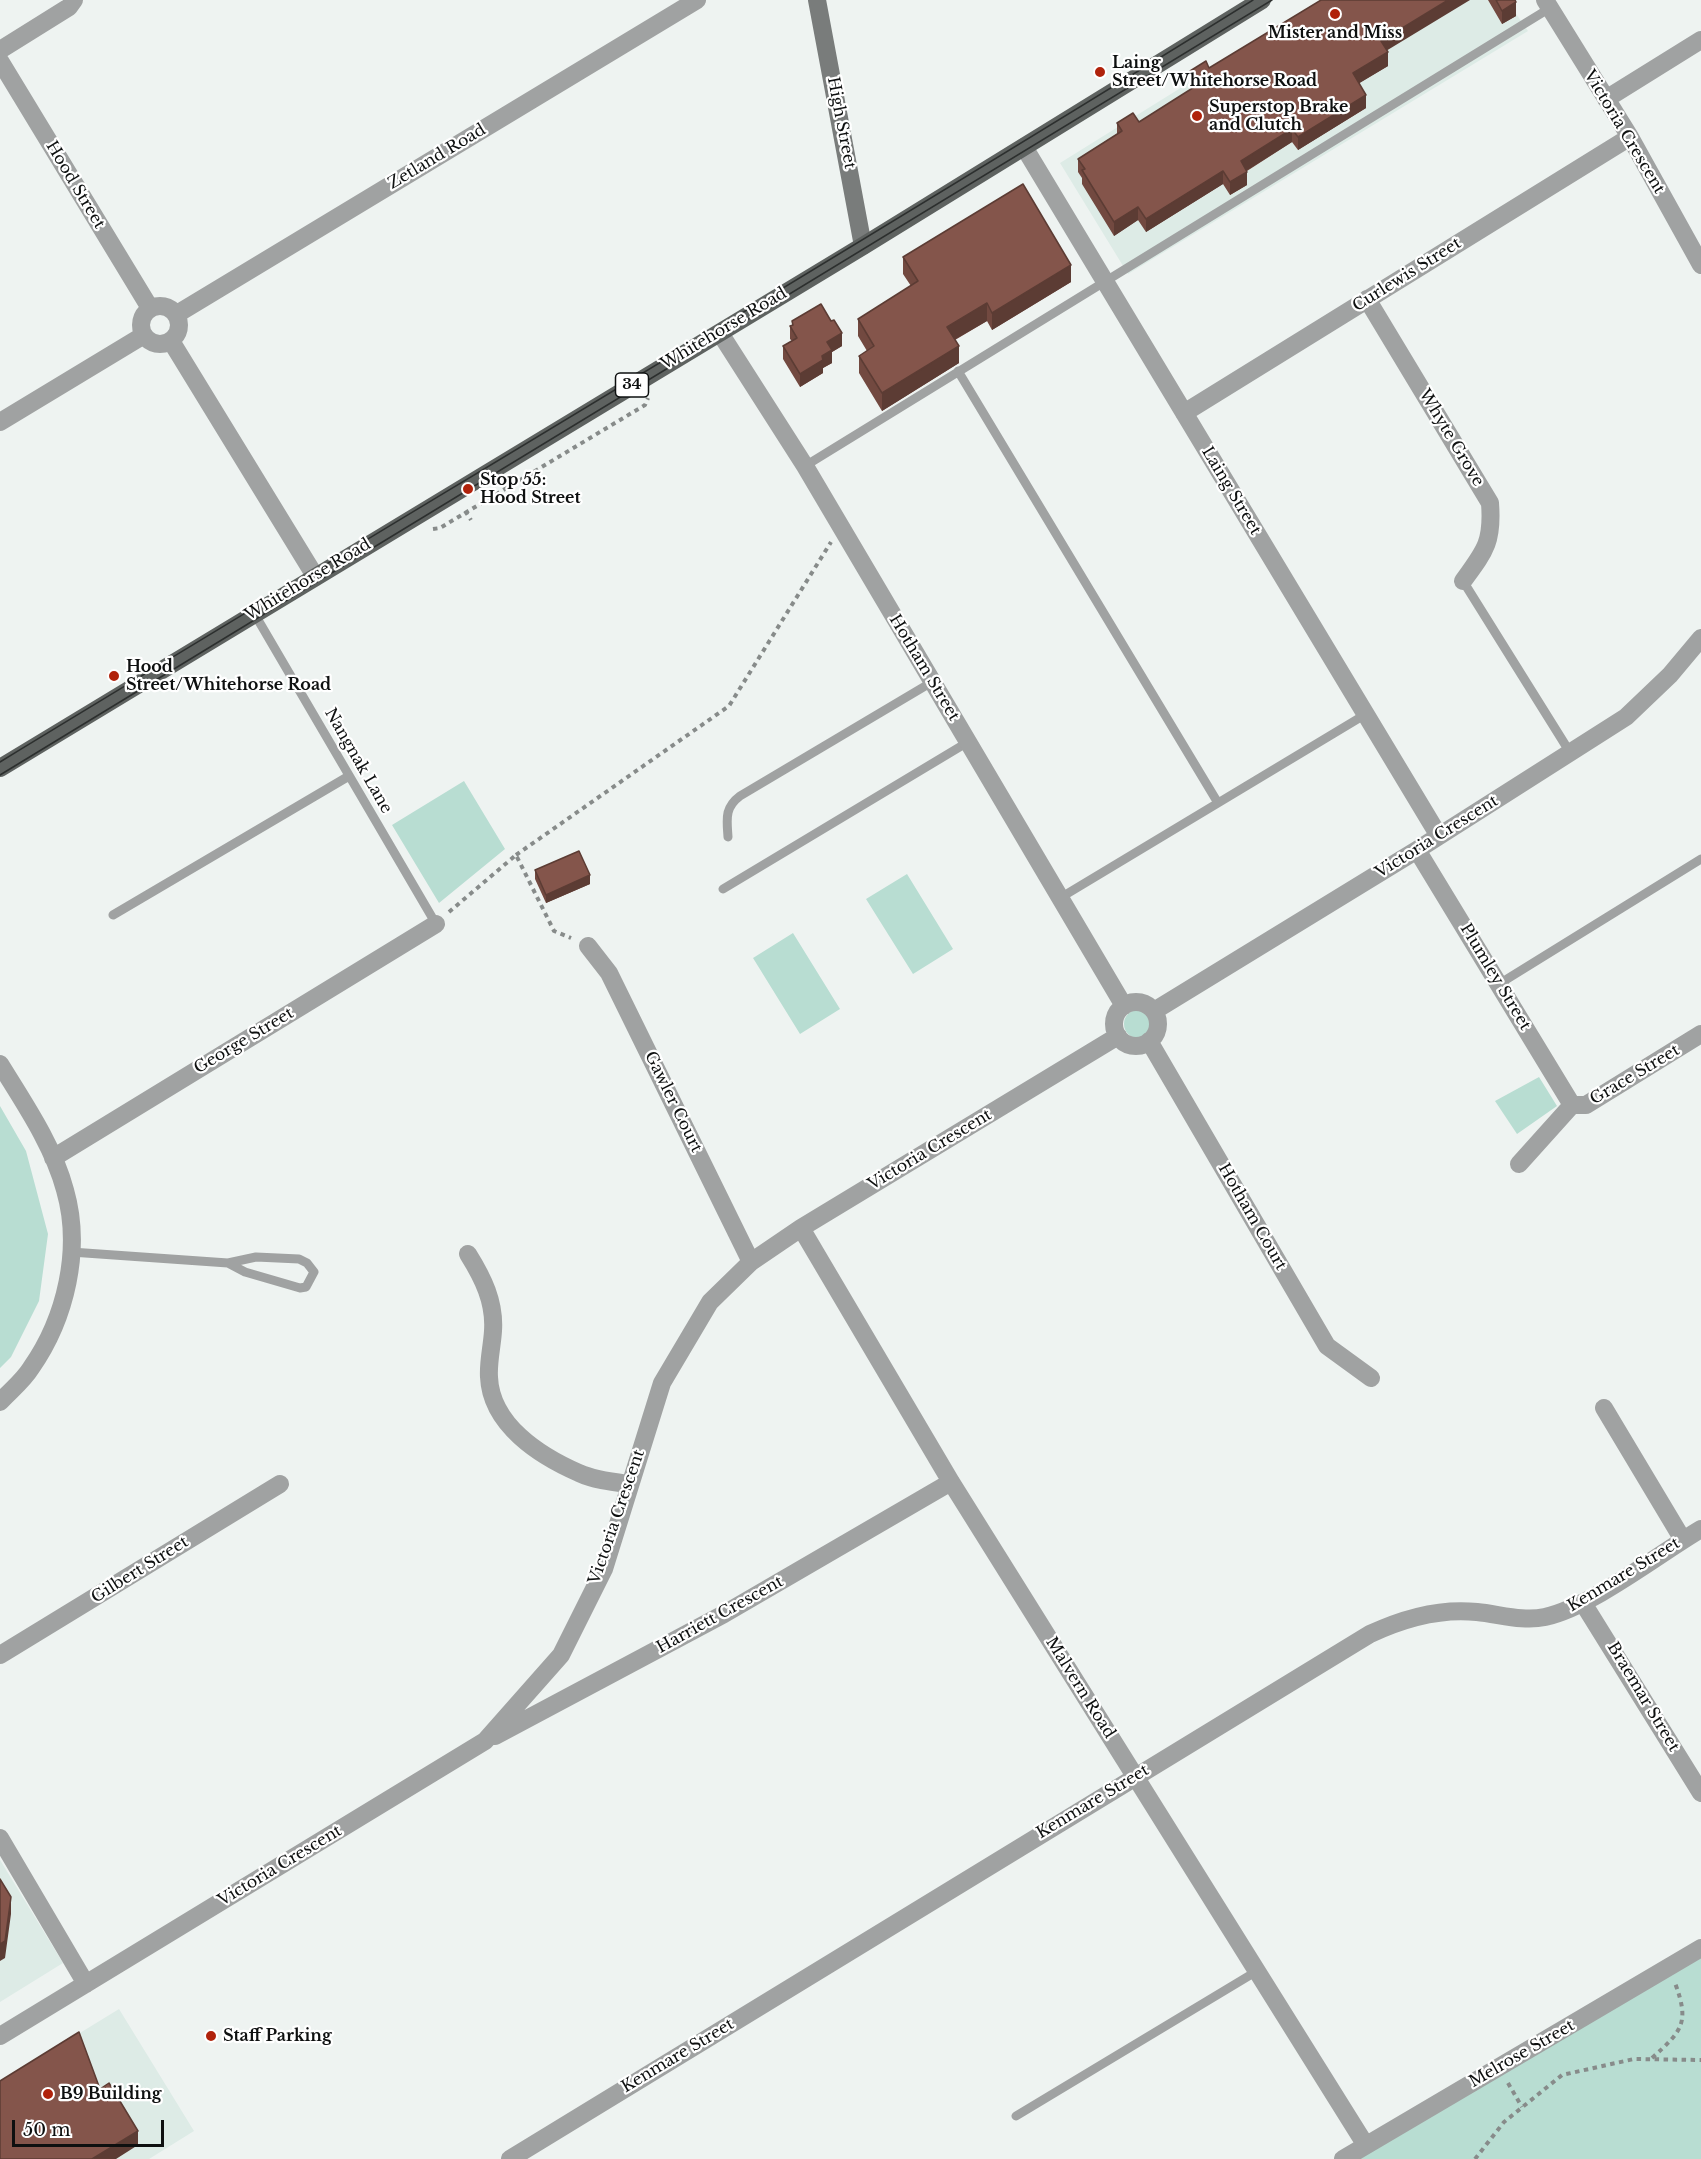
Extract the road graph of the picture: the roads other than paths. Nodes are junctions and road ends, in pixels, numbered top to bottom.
1 (74, 0) edge
2 (696, 0) edge
3 (1262, 0) edge
4 (822, 2) edge
5 (1548, 4) edge
6 (1701, 40) edge
7 (0, 50) edge
8 (0, 61) edge
9 (1606, 99) junction
10 (1630, 137) junction
11 (1024, 147) junction
12 (863, 246) junction
13 (1701, 265) edge
14 (1104, 280) junction
15 (1367, 299) junction
16 (150, 308) junction
17 (177, 314) junction
18 (720, 333) junction
19 (144, 335) junction
20 (171, 341) junction
21 (958, 371) junction
22 (1184, 413) junction
23 (0, 422) edge
24 (805, 466) junction
25 (315, 576) junction
26 (1463, 581) joint
27 (254, 613) junction
28 (1701, 638) edge
29 (932, 682) junction
30 (1366, 714) junction
31 (968, 742) junction
32 (1571, 754) junction
33 (0, 768) edge
34 (349, 776) junction
35 (1218, 803) junction
36 (1439, 836) junction
37 (728, 837) dead end
38 (1418, 850) junction
39 (1701, 859) edge
40 (723, 889) dead end
41 (1060, 898) junction
42 (113, 915) dead end
43 (436, 924) joint
44 (588, 946) road end
45 (1498, 984) junction
46 (1124, 1006) junction
47 (1154, 1011) junction
48 (1701, 1034) edge
49 (1118, 1036) junction
50 (1149, 1041) junction
51 (0, 1064) edge
52 (1572, 1105) junction
53 (53, 1158) junction
54 (1519, 1164) dead end
55 (801, 1228) junction
56 (71, 1252) junction
57 (468, 1254) dead end
58 (751, 1262) junction
59 (228, 1263) junction
60 (1371, 1378) dead end
61 (0, 1402) edge
62 (1604, 1408) dead end
63 (951, 1482) junction
64 (280, 1484) dead end
65 (629, 1484) junction
66 (1701, 1529) edge
67 (1683, 1540) junction
68 (1582, 1603) junction
69 (0, 1655) edge
70 (485, 1741) junction
71 (1135, 1776) junction
72 (1701, 1793) edge
73 (0, 1838) edge
74 (1701, 1948) edge
75 (1257, 1971) junction
76 (86, 1984) junction
77 (0, 2036) edge
78 (1016, 2116) dead end
79 (1365, 2144) junction
80 (510, 2159) edge
81 (1343, 2159) edge

1 - 7 street
2 - 17 street, Zetland Road
3 - 11 main road, Whitehorse Road / 34
4 - 12 street, High Street
5 - 9 street, Victoria Crescent
5 - 14 lane
6 - 9 street
8 - 16 street, Hood Street
9 - 10 street, Victoria Crescent
10 - 13 street, Victoria Crescent
10 - 15 street, Curlewis Street
11 - 12 main road, Whitehorse Road / 34
11 - 14 street, Laing Street
12 - 18 main road, Whitehorse Road / 34
14 - 21 lane
14 - 22 street, Laing Street
15 - 22 street, Curlewis Street
15 - 26 street, Whyte Grove
16 - 17 street
16 - 19 street
17 - 20 street
18 - 24 street, Hotham Street
18 - 25 main road, Whitehorse Road / 34
19 - 20 street
19 - 23 street
20 - 25 street
21 - 24 lane
21 - 35 lane
22 - 30 street, Laing Street
24 - 29 street, Hotham Street
25 - 27 main road, Whitehorse Road / 34
26 - 32 lane
27 - 33 main road, Whitehorse Road / 34
27 - 34 lane, Nangnak Lane
28 - 32 street, Victoria Crescent
29 - 31 street, Hotham Street
29 - 37 lane
30 - 35 lane
30 - 36 street, Laing Street
31 - 40 lane
31 - 41 street, Hotham Street
32 - 36 street, Victoria Crescent
34 - 42 lane
34 - 43 lane, Nangnak Lane
35 - 41 lane
36 - 38 street, Victoria Crescent
38 - 45 street, Plumley Street
38 - 47 street, Victoria Crescent
39 - 45 lane
41 - 46 street, Hotham Street
43 - 53 street, George Street
44 - 58 street, Gawler Court
45 - 52 street, Plumley Street
46 - 47 street
46 - 49 street
47 - 50 street
48 - 52 street, Grace Street
49 - 50 street
49 - 55 street, Victoria Crescent
50 - 60 street, Hotham Court
51 - 53 street
52 - 54 street, Grace Street
53 - 56 street
55 - 58 street, Victoria Crescent
55 - 63 street, Malvern Road
56 - 59 lane
56 - 61 street
57 - 65 street
58 - 65 street, Victoria Crescent
59 - 59 lane
62 - 67 street
63 - 70 street, Harriett Crescent
63 - 71 street, Malvern Road
64 - 69 street, Gilbert Street
65 - 70 street, Victoria Crescent
66 - 67 street, Kenmare Street
67 - 68 street, Kenmare Street
68 - 71 street, Kenmare Street
68 - 72 street, Braemar Street
70 - 76 street, Victoria Crescent
71 - 75 street, Malvern Road
71 - 80 street, Kenmare Street
73 - 76 street
74 - 79 street, Melrose Street
75 - 78 lane
75 - 79 street, Malvern Road
76 - 77 street, Victoria Crescent
79 - 81 street, Melrose Street

